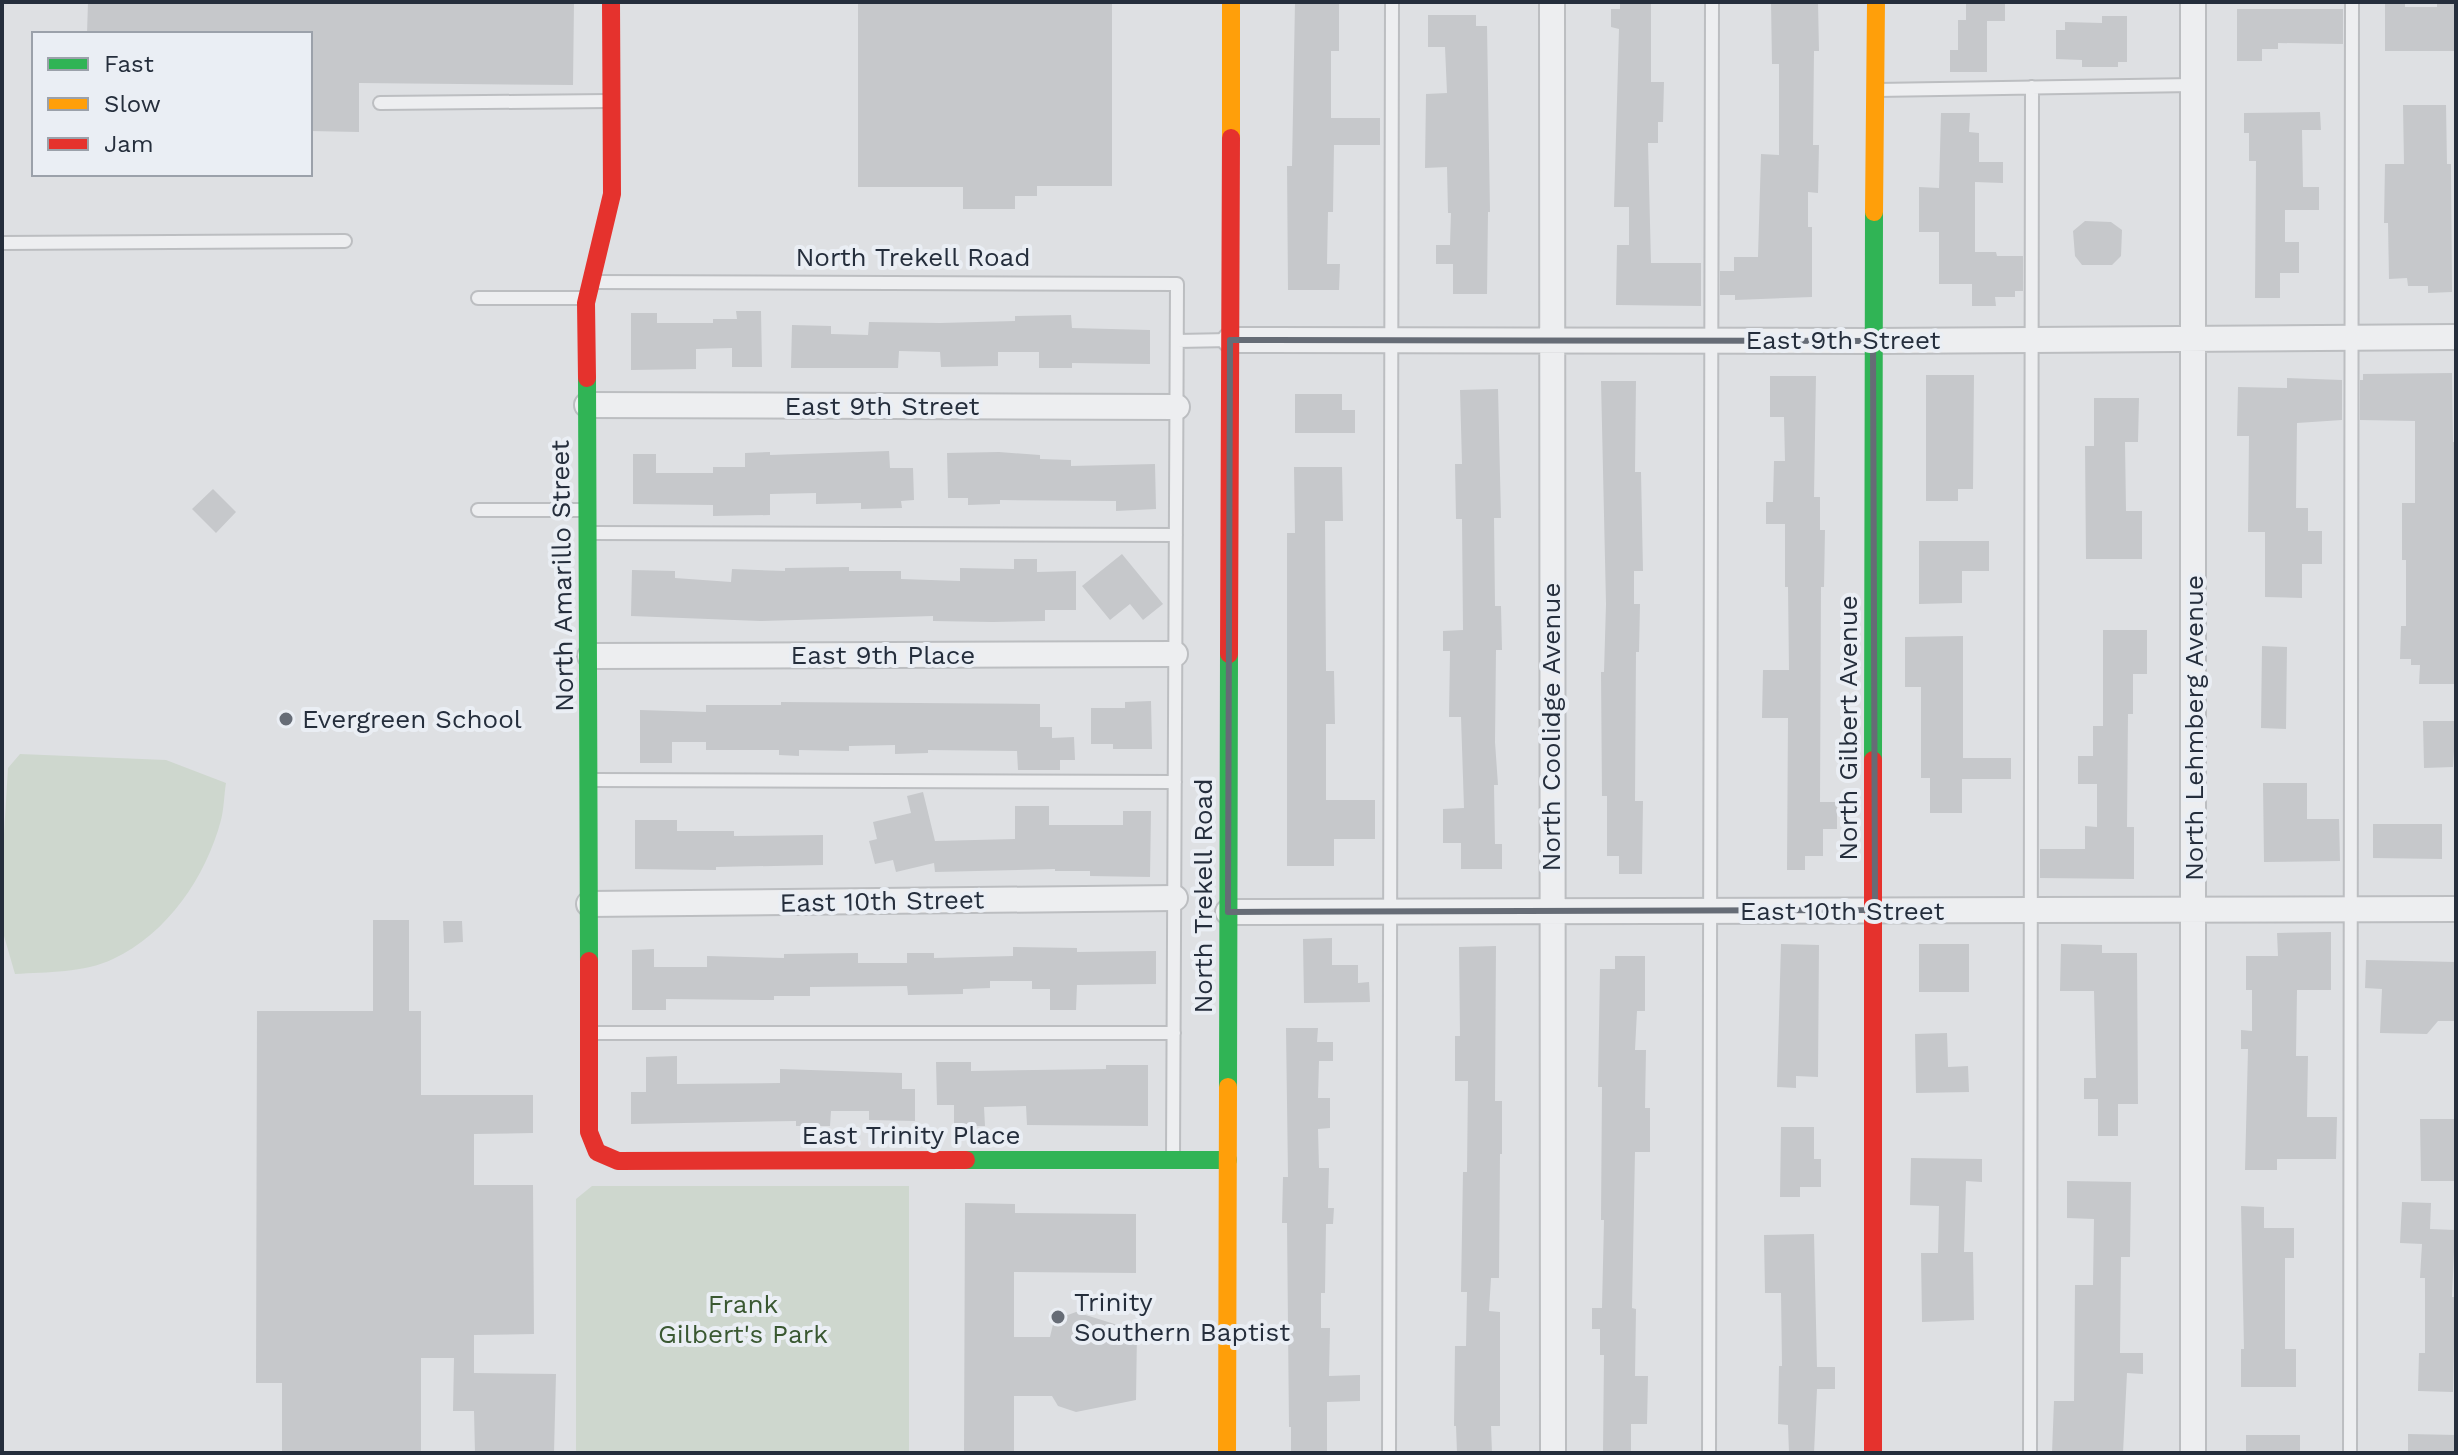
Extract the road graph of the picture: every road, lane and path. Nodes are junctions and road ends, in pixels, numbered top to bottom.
1 (611, 2) edge
2 (1231, 2) edge
3 (1392, 2) edge
4 (1552, 2) edge
5 (1712, 2) edge
6 (1876, 2) edge
7 (2193, 2) edge
8 (2352, 2) edge
9 (2193, 85) junction
10 (2032, 87) junction
11 (1875, 90) junction
12 (611, 101) junction
13 (380, 103) dead end
14 (345, 241) dead end
15 (2, 243) edge
16 (589, 290) junction
17 (478, 298) dead end
18 (2193, 337) junction
19 (2352, 337) junction
20 (2456, 337) edge
21 (1550, 339) junction
22 (2032, 339) junction
23 (1230, 340) junction
24 (1390, 340) junction
25 (1711, 340) junction
26 (1177, 341) junction
27 (1873, 341) junction
28 (587, 405) junction
29 (1177, 407) junction
30 (478, 510) dead end
31 (588, 510) junction
32 (589, 533) junction
33 (1176, 535) junction
34 (1175, 654) junction
35 (590, 656) junction
36 (590, 780) junction
37 (1175, 782) junction
38 (1175, 898) junction
39 (589, 904) junction
40 (2351, 909) junction
41 (2456, 909) edge
42 (1875, 910) junction
43 (2031, 910) junction
44 (2195, 910) junction
45 (1389, 911) junction
46 (1552, 911) junction
47 (1710, 911) junction
48 (1228, 912) junction
49 (589, 1033) junction
50 (1174, 1033) junction
51 (597, 1152) joint
52 (1228, 1160) junction
53 (1173, 1161) junction
54 (1227, 1453) edge
55 (1389, 1453) edge
56 (1553, 1453) edge
57 (1709, 1453) edge
58 (1873, 1453) edge
59 (2030, 1453) edge
60 (2193, 1453) edge
61 (2350, 1453) edge

1 - 12 street, North Amarillo Street
2 - 23 street, North Trekell Road
3 - 24 lane
4 - 21 street, North Coolidge Avenue
5 - 25 lane
6 - 11 street, North Gilbert Avenue
7 - 9 street, North Lehmberg Avenue
8 - 19 lane
9 - 10 lane
9 - 18 street, North Lehmberg Avenue
10 - 11 lane
10 - 22 lane
11 - 27 street, North Gilbert Avenue
12 - 13 lane
12 - 16 street, North Amarillo Street
14 - 15 lane
16 - 17 lane
16 - 26 lane, North Trekell Road
16 - 28 street, North Amarillo Street
18 - 19 street, East 9th Street
18 - 22 street, East 9th Street
18 - 44 street, North Lehmberg Avenue
19 - 20 street, East 9th Street
19 - 40 lane
21 - 24 street, East 9th Street
21 - 25 street, East 9th Street
21 - 46 street, North Coolidge Avenue
22 - 27 street, East 9th Street
22 - 43 lane
23 - 24 street, East 9th Street
23 - 26 lane
23 - 48 street, North Trekell Road
24 - 45 lane
25 - 27 street, East 9th Street
25 - 47 lane
26 - 29 lane, North Trekell Road
27 - 42 street, North Gilbert Avenue
28 - 29 street, East 9th Street
28 - 31 street, North Amarillo Street
29 - 33 lane, North Trekell Road
30 - 31 lane
31 - 32 street, North Amarillo Street
32 - 33 lane
32 - 35 street, North Amarillo Street
33 - 34 lane, North Trekell Road
34 - 35 street, East 9th Place
34 - 37 lane, North Trekell Road
35 - 36 street, North Amarillo Street
36 - 37 lane
36 - 39 street, North Amarillo Street
37 - 38 lane, North Trekell Road
38 - 39 street, East 10th Street
38 - 50 lane, North Trekell Road
39 - 49 street, North Amarillo Street
40 - 41 street, East 10th Street
40 - 44 street, East 10th Street
40 - 61 lane
42 - 43 street, East 10th Street
42 - 47 street, East 10th Street
42 - 58 street, North Gilbert Avenue
43 - 44 street, East 10th Street
43 - 59 lane
44 - 60 street, North Lehmberg Avenue
45 - 46 street, East 10th Street
45 - 48 street, East 10th Street
45 - 55 lane
46 - 47 street, East 10th Street
46 - 56 street, North Coolidge Avenue
47 - 57 lane
48 - 52 street, North Trekell Road
49 - 50 lane
49 - 51 street, North Amarillo Street
50 - 53 lane, North Trekell Road
51 - 53 street, East Trinity Place
52 - 53 street, East Trinity Place
52 - 54 street, North Trekell Road

